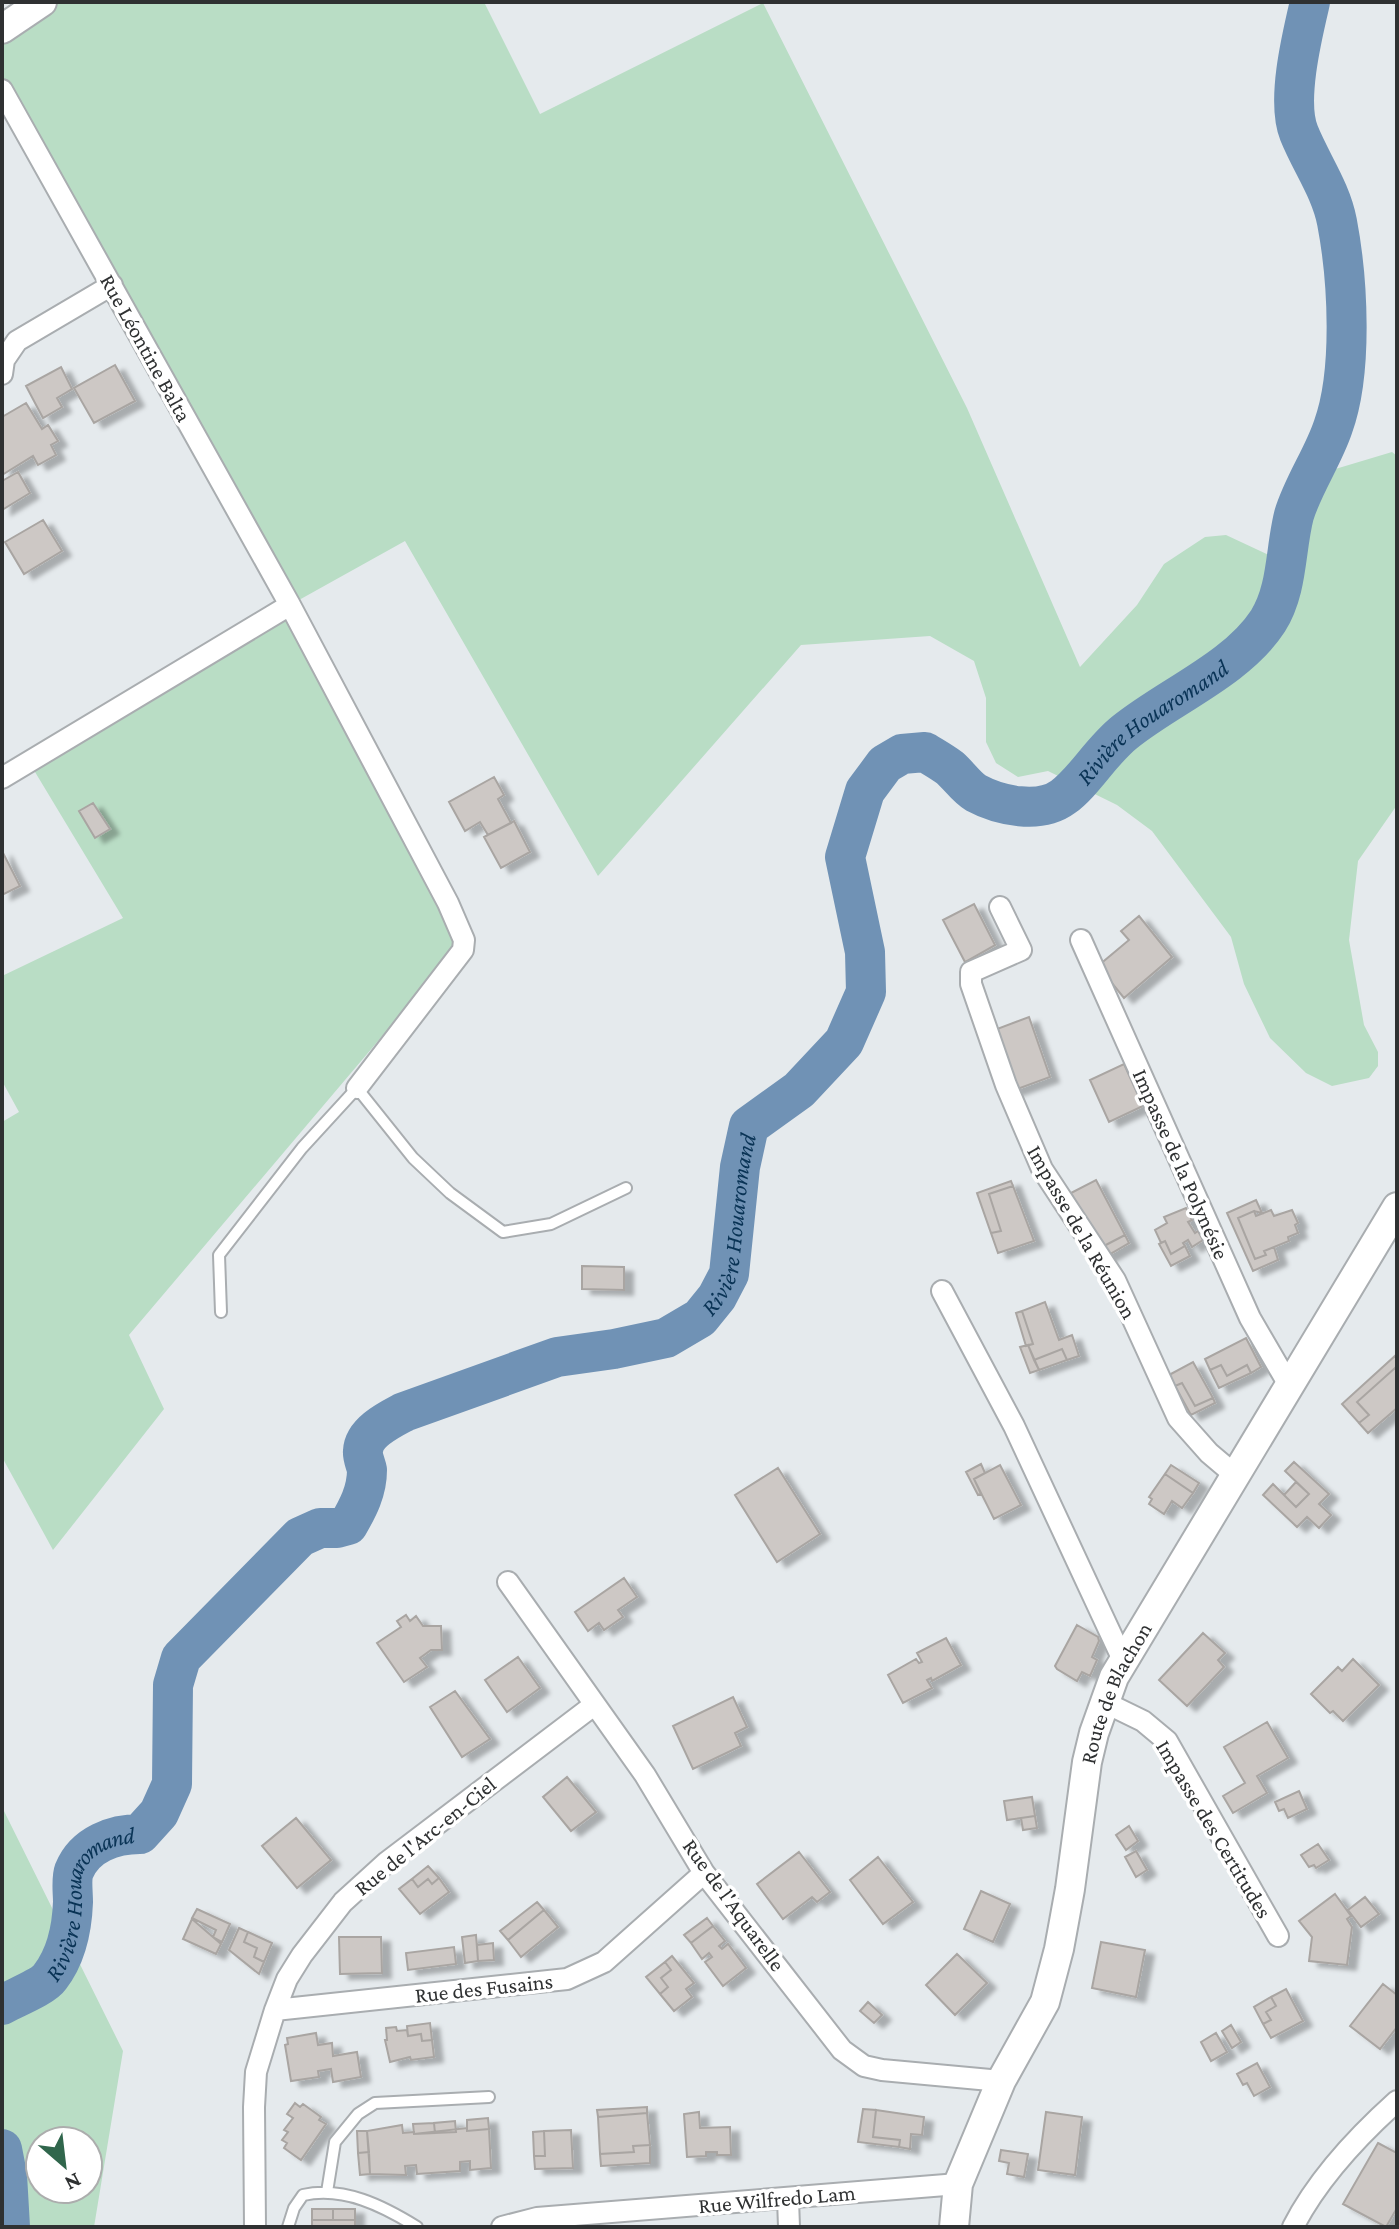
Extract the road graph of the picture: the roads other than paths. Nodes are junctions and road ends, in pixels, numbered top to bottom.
1 (42, 2) edge
2 (2, 29) edge
3 (2, 90) edge
4 (112, 285) junction
5 (2, 374) edge
6 (290, 605) junction
7 (2, 778) edge
8 (1000, 907) dead end
9 (1081, 940) dead end
10 (357, 1088) junction
11 (626, 1188) dead end
12 (1397, 1207) edge
13 (942, 1291) dead end
14 (221, 1312) dead end
15 (1289, 1385) junction
16 (1235, 1475) junction
17 (508, 1582) dead end
18 (1123, 1660) junction
19 (1104, 1702) junction
20 (594, 1705) junction
21 (704, 1873) junction
22 (1278, 1936) dead end
23 (275, 2010) junction
24 (1001, 2081) junction
25 (489, 2097) dead end
26 (1397, 2101) edge
27 (958, 2184) junction
28 (327, 2192) junction
29 (788, 2199) junction
30 (398, 2222) edge
31 (538, 2222) edge
32 (255, 2227) edge
33 (288, 2227) edge
34 (417, 2227) edge
35 (502, 2227) edge
36 (789, 2227) edge
37 (954, 2227) edge
38 (1293, 2227) edge

1 - 2 street
3 - 4 street, Rue Léontine Balta
4 - 5 street
4 - 6 street, Rue Léontine Balta
6 - 7 street
6 - 10 street, Rue Léontine Balta
8 - 16 street, Impasse de la Réunion
9 - 15 street, Impasse de la Polynésie
10 - 11 lane
10 - 14 lane
12 - 15 street, Route de Blachon
13 - 18 street
15 - 16 street, Route de Blachon
16 - 18 street, Route de Blachon
17 - 20 street, Rue de l'Aquarelle
18 - 19 street, Route de Blachon
19 - 22 street, Impasse des Certitudes
19 - 24 street, Route de Blachon
20 - 21 street, Rue de l'Aquarelle
20 - 23 street, Rue de l'Arc-en-Ciel
21 - 23 street, Rue des Fusains
21 - 24 street, Rue de l'Aquarelle
23 - 32 street, Rue de l'Arc-en-Ciel
24 - 27 street, Route de Blachon
25 - 28 lane
26 - 38 street
27 - 29 street, Rue Wilfredo Lam
27 - 37 street, Route de Blachon
28 - 30 lane
28 - 33 lane
29 - 31 street, Rue Wilfredo Lam
29 - 36 street
30 - 34 lane
31 - 35 street, Rue Wilfredo Lam

